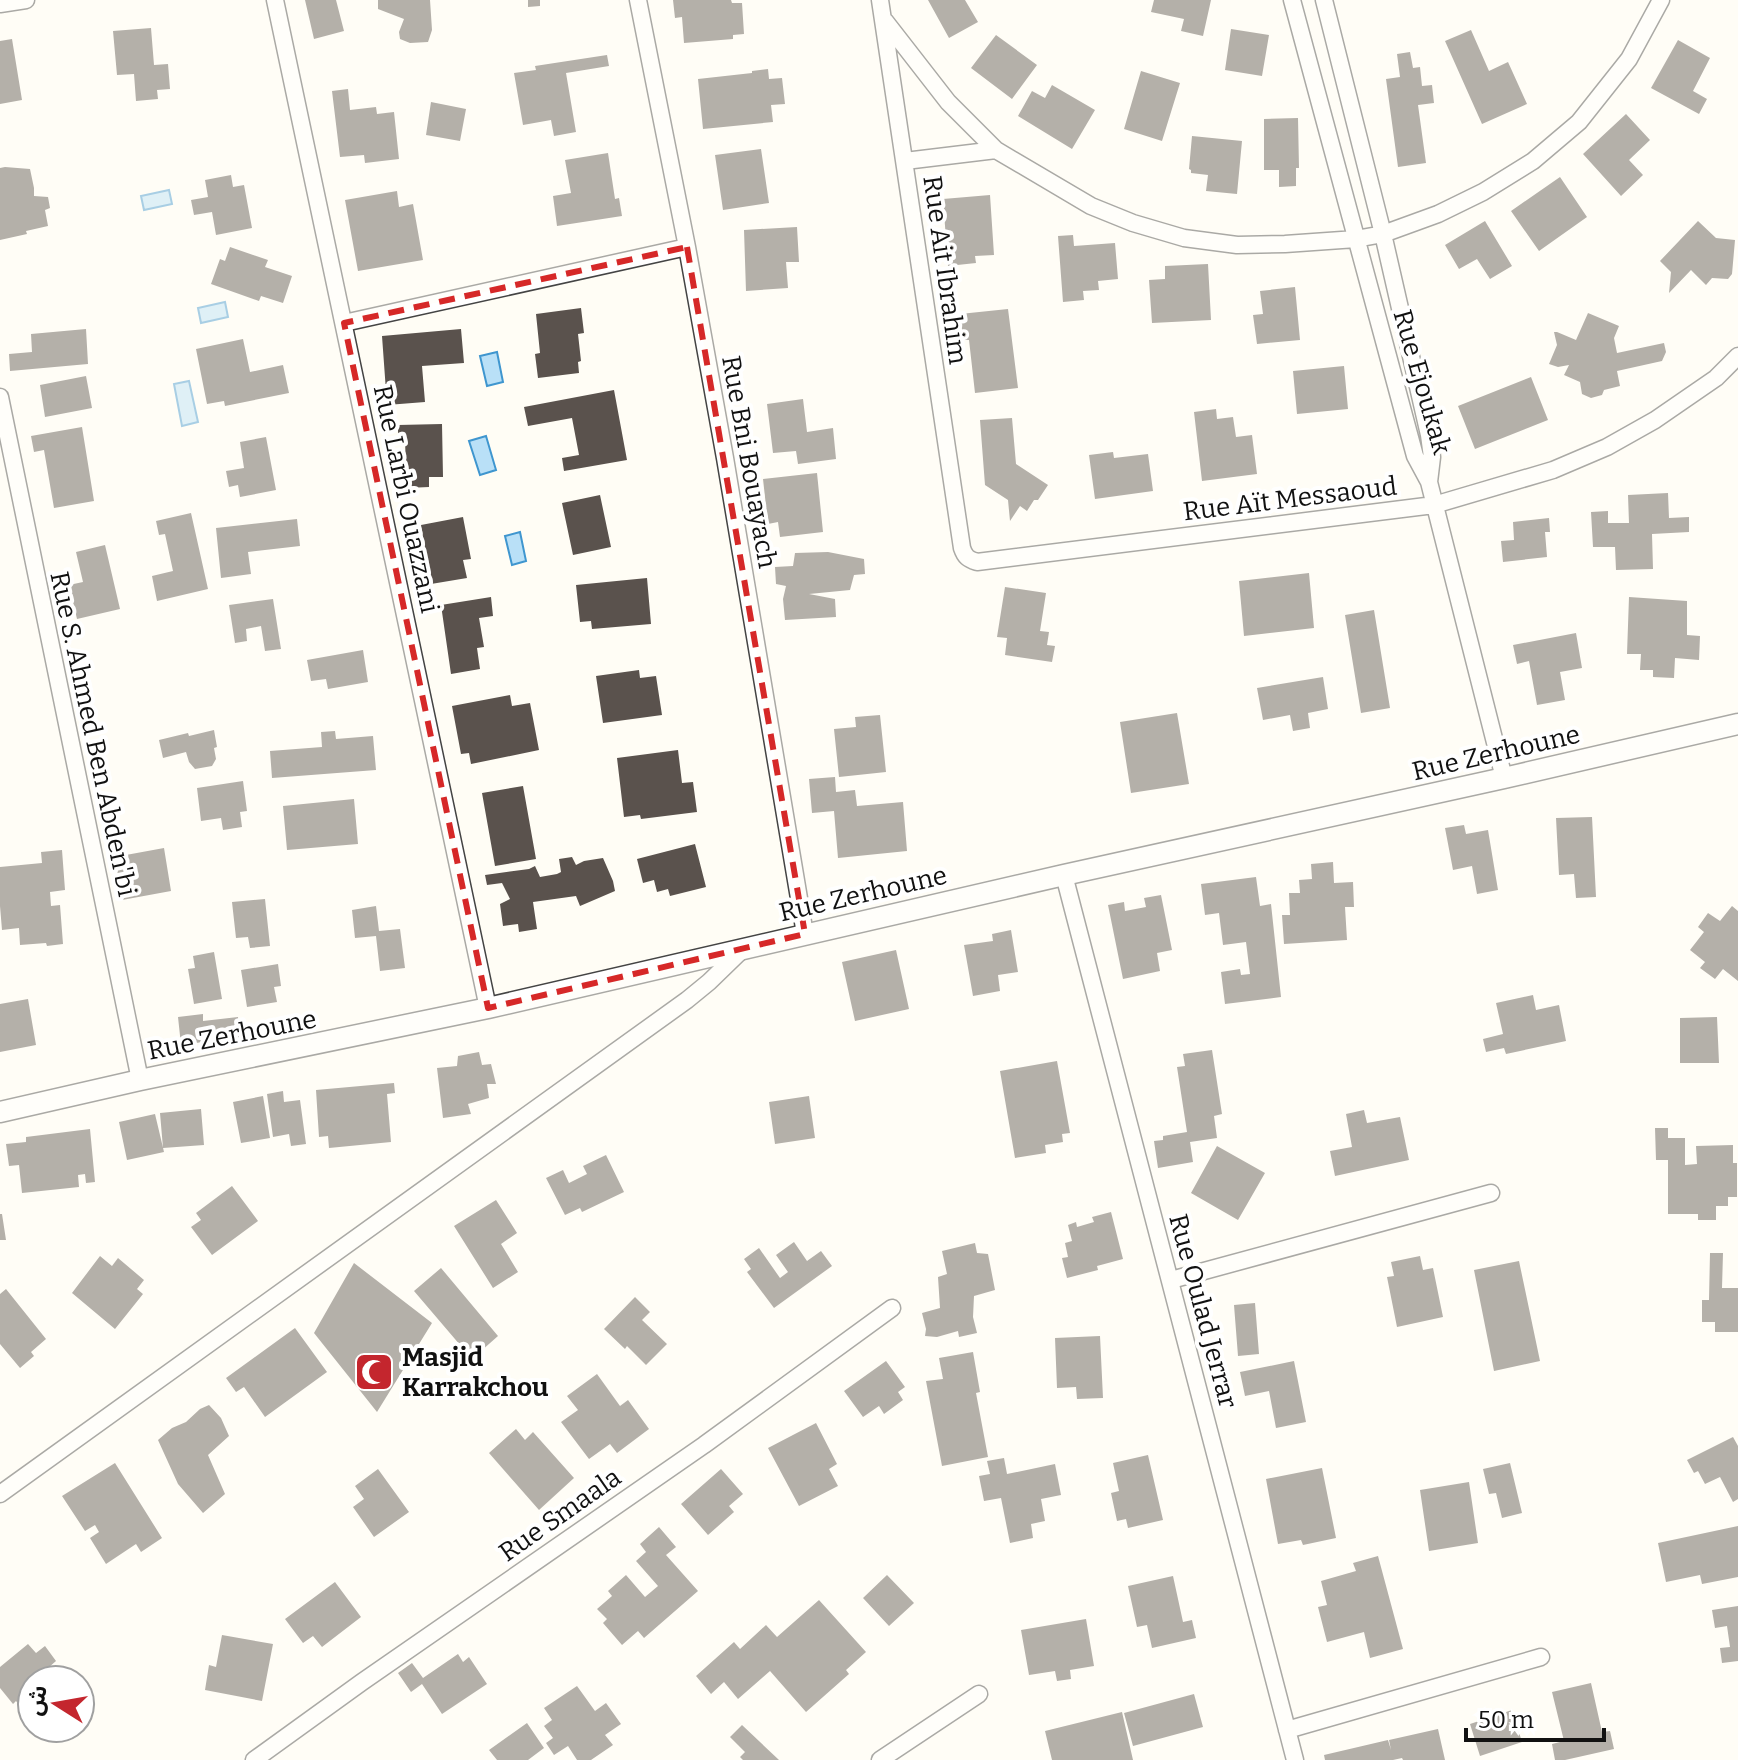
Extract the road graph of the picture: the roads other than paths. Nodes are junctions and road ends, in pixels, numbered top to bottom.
1 (26, 0) edge
2 (275, 0) edge
3 (638, 0) edge
4 (880, 0) edge
5 (1292, 0) edge
6 (1324, 0) edge
7 (1661, 0) edge
8 (0, 4) edge
9 (884, 20) junction
10 (996, 150) junction
11 (905, 161) junction
12 (1383, 234) junction
13 (1356, 239) junction
14 (687, 247) junction
15 (344, 323) junction
16 (1738, 356) edge
17 (0, 397) edge
18 (1429, 482) junction
19 (1434, 505) junction
20 (962, 548) joint
21 (1738, 724) edge
22 (1504, 778) junction
23 (1064, 875) junction
24 (805, 934) junction
25 (742, 950) junction
26 (488, 1008) junction
27 (140, 1080) junction
28 (0, 1112) edge
29 (1491, 1193) dead end
30 (1171, 1280) junction
31 (892, 1308) dead end
32 (0, 1494) edge
33 (1541, 1657) dead end
34 (979, 1694) dead end
35 (1287, 1730) junction
36 (254, 1760) edge
37 (880, 1760) edge
38 (1295, 1760) edge

1 - 8 street
2 - 15 street, Rue Larbi Ouazzani
3 - 14 street, Rue Bni Bouayach
4 - 9 street, Rue Ait Ibrahim
5 - 13 street, Rue Ejoukak
6 - 12 street, Rue Ejoukak
7 - 12 street
9 - 10 street
9 - 11 street, Rue Ait Ibrahim
10 - 11 street
10 - 13 street
11 - 20 street, Rue Ait Ibrahim
12 - 13 street
12 - 18 street, Rue Ejoukak
13 - 18 street, Rue Ejoukak
14 - 15 street
14 - 24 street, Rue Bni Bouayach
15 - 26 street, Rue Larbi Ouazzani
16 - 19 street, Rue Aït Messaoud
17 - 27 street, Rue S. Ahmed Ben Abden'bi
18 - 19 street
19 - 20 street, Rue Aït Messaoud
19 - 22 street
21 - 22 street, Rue Zerhoune
22 - 23 street, Rue Zerhoune
23 - 24 street, Rue Zerhoune
23 - 30 street, Rue Oulad Jerrar
24 - 25 street, Rue Zerhoune
25 - 26 street, Rue Zerhoune
25 - 32 street
26 - 27 street, Rue Zerhoune
27 - 28 street, Rue Zerhoune
29 - 30 street
30 - 35 street, Rue Oulad Jerrar
31 - 36 street, Rue Smaala
33 - 35 street
34 - 37 street
35 - 38 street, Rue Oulad Jerrar

